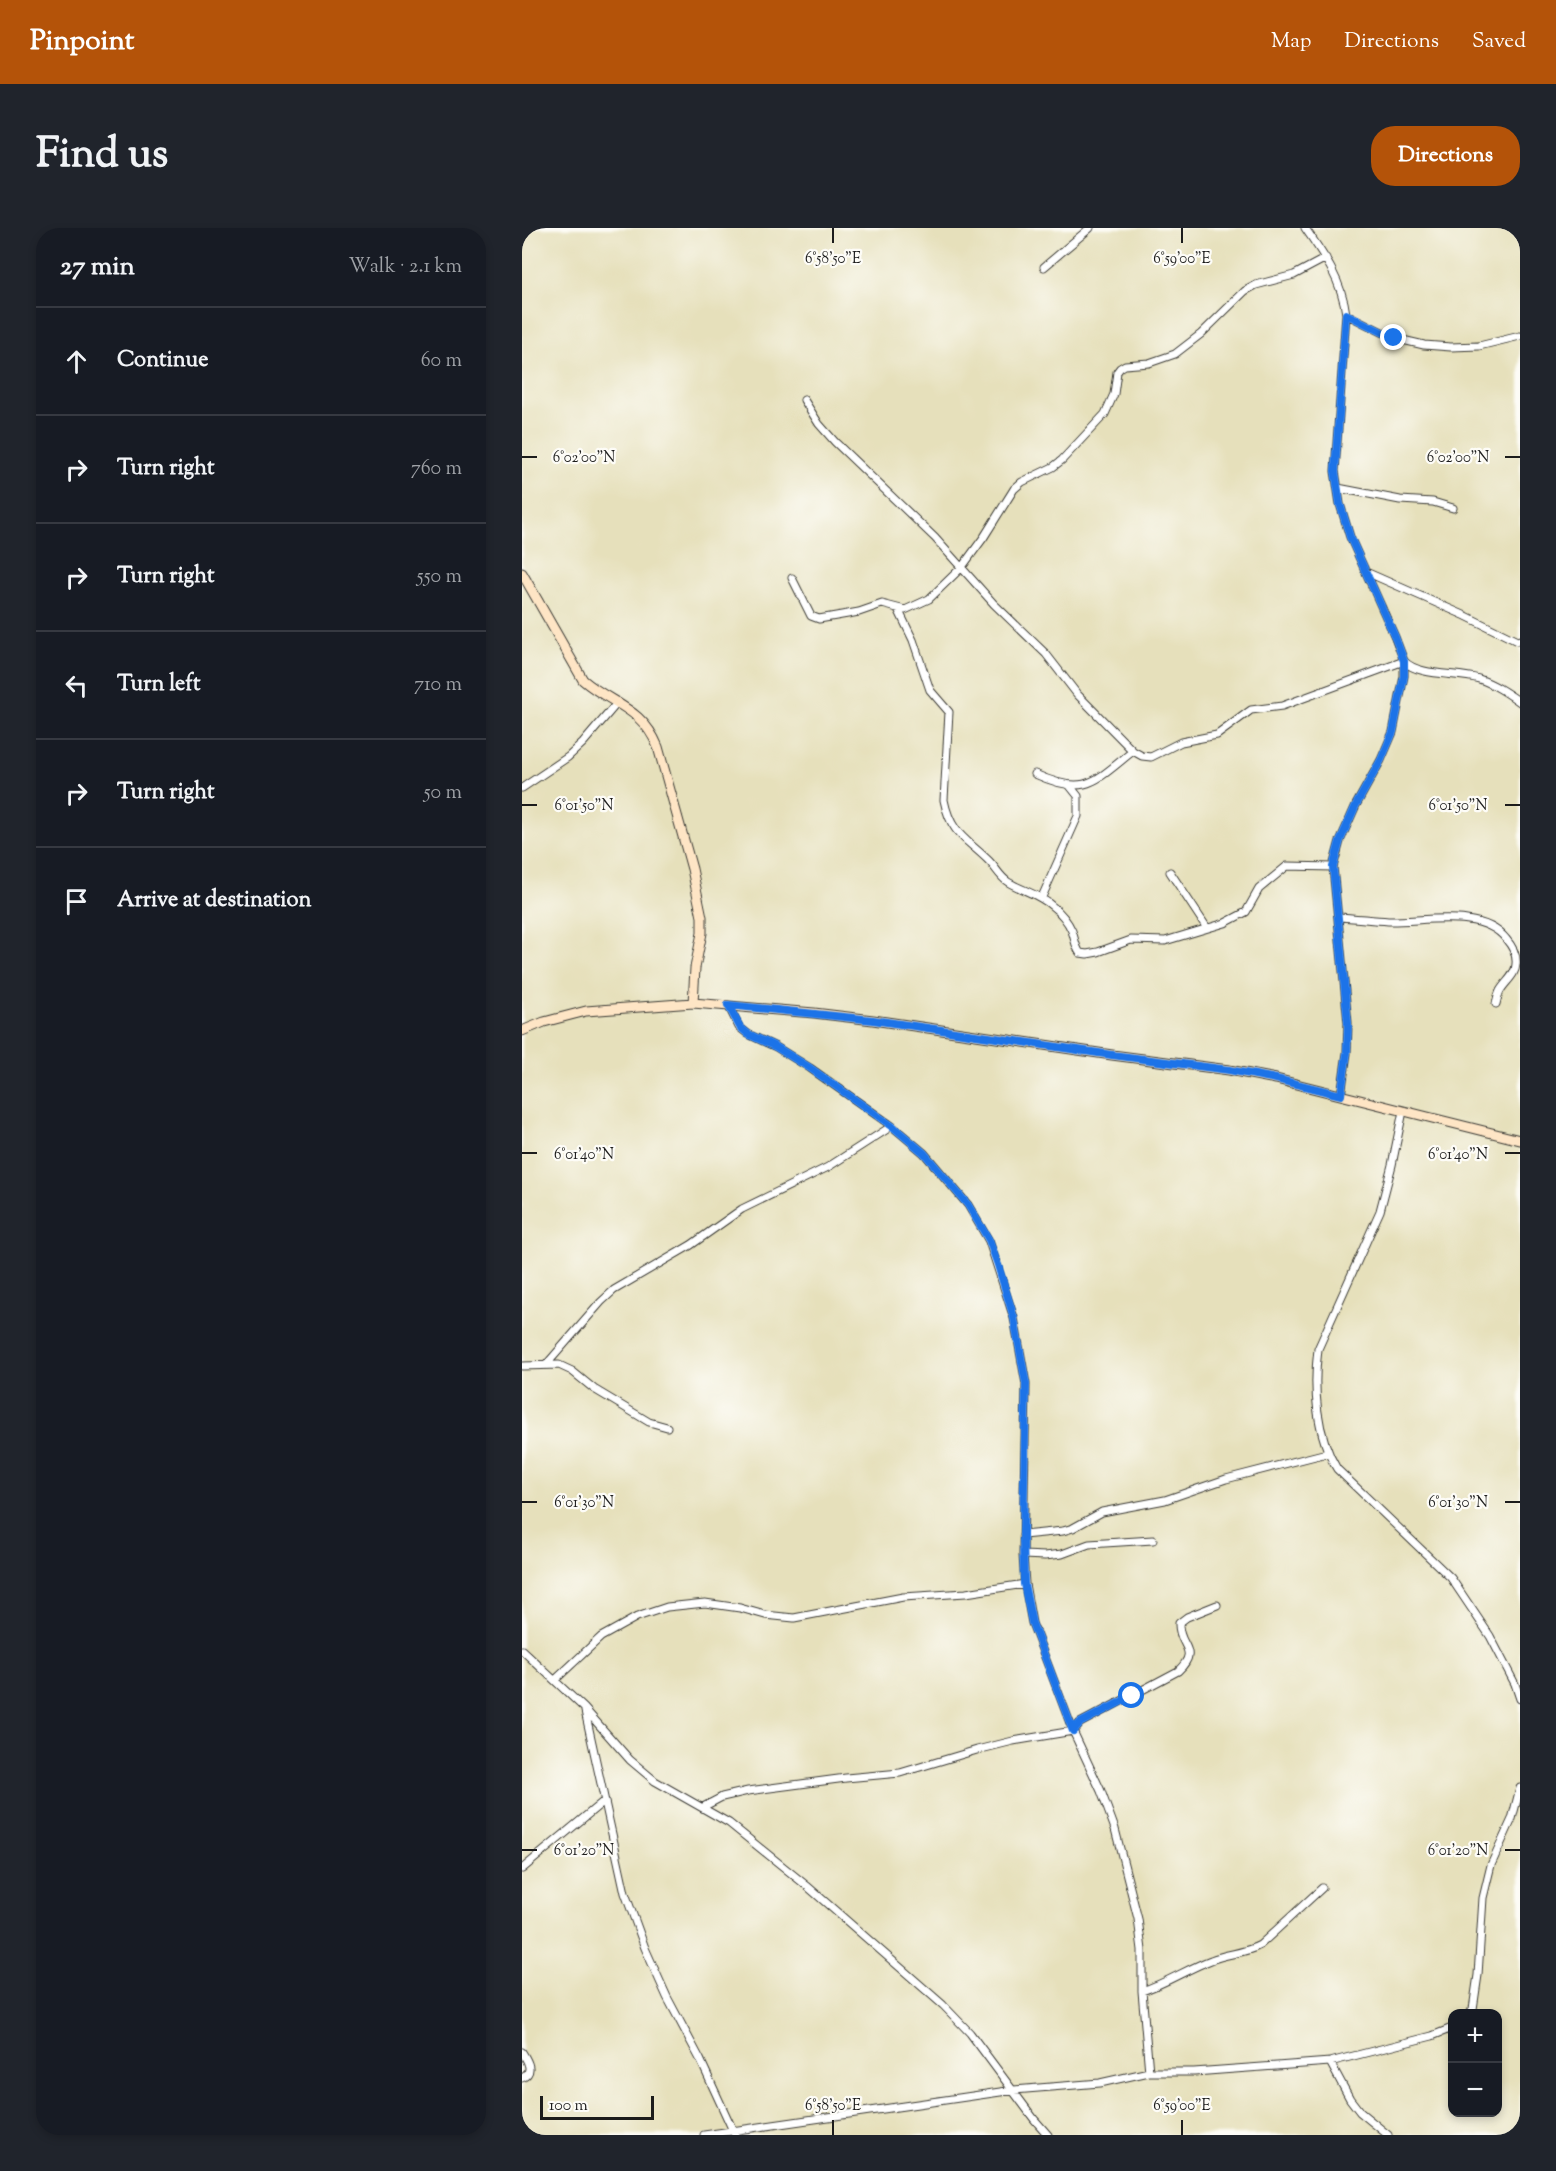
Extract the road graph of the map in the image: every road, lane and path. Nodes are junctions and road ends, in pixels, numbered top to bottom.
1 (1090, 228) edge
2 (1305, 228) edge
3 (1326, 258) junction
4 (1044, 267) dead end
5 (1346, 314) junction
6 (1520, 336) edge
7 (804, 400) dead end
8 (1338, 488) junction
9 (1453, 508) dead end
10 (962, 567) junction
11 (1366, 572) junction
12 (522, 573) edge
13 (792, 578) dead end
14 (898, 609) junction
15 (1520, 640) edge
16 (1404, 661) junction
17 (618, 702) junction
18 (1520, 702) edge
19 (1133, 752) junction
20 (1035, 774) dead end
21 (1070, 786) junction
22 (522, 788) edge
23 (1333, 867) junction
24 (1170, 872) dead end
25 (1042, 897) junction
26 (1338, 917) junction
27 (1207, 928) junction
28 (693, 1003) junction
29 (1496, 1004) dead end
30 (728, 1005) junction
31 (522, 1031) edge
32 (1341, 1095) junction
33 (1402, 1111) junction
34 (892, 1126) junction
35 (1520, 1140) edge
36 (546, 1365) junction
37 (522, 1366) edge
38 (668, 1427) dead end
39 (1327, 1453) junction
40 (1023, 1535) junction
41 (1153, 1540) dead end
42 (1023, 1555) junction
43 (1024, 1584) junction
44 (1217, 1605) dead end
45 (522, 1650) edge
46 (555, 1680) junction
47 (1520, 1700) edge
48 (584, 1708) junction
49 (1073, 1731) junction
50 (1520, 1788) edge
51 (604, 1801) junction
52 (703, 1807) junction
53 (522, 1869) edge
54 (1322, 1888) dead end
55 (1142, 1991) junction
56 (1473, 2009) edge
57 (1448, 2030) edge
58 (522, 2052) edge
59 (1330, 2062) junction
60 (1149, 2072) junction
61 (522, 2078) edge
62 (1014, 2090) junction
63 (733, 2133) edge
64 (704, 2135) edge
65 (1048, 2135) edge
66 (1388, 2135) edge

1 - 4 street
2 - 3 street
3 - 5 street
3 - 10 street
5 - 6 street
5 - 8 street
7 - 10 street
8 - 9 street
8 - 11 street
10 - 14 street
10 - 19 street
11 - 15 street
11 - 16 street
12 - 17 main road
13 - 14 street
14 - 25 street
16 - 18 street
16 - 19 street
16 - 23 street
17 - 22 street
17 - 28 main road
19 - 21 street
20 - 21 street
21 - 25 street
23 - 26 street
23 - 27 street
24 - 27 street
25 - 27 street
26 - 29 street
26 - 32 street
28 - 30 main road
28 - 31 main road
30 - 32 main road
30 - 34 street
32 - 33 main road
33 - 35 main road
33 - 39 street
34 - 36 street
34 - 40 street
36 - 37 street
36 - 38 street
39 - 40 street
39 - 47 street
40 - 42 street
41 - 42 street
42 - 43 street
43 - 46 street
43 - 49 street
44 - 49 street
45 - 46 street
46 - 48 street
48 - 51 street
48 - 52 street
49 - 52 street
49 - 55 street
50 - 56 street
51 - 53 street
51 - 63 street
52 - 62 street
54 - 55 street
55 - 60 street
57 - 59 street
58 - 61 street
59 - 60 street
59 - 66 street
60 - 62 street
62 - 63 street
62 - 65 street
63 - 64 street

